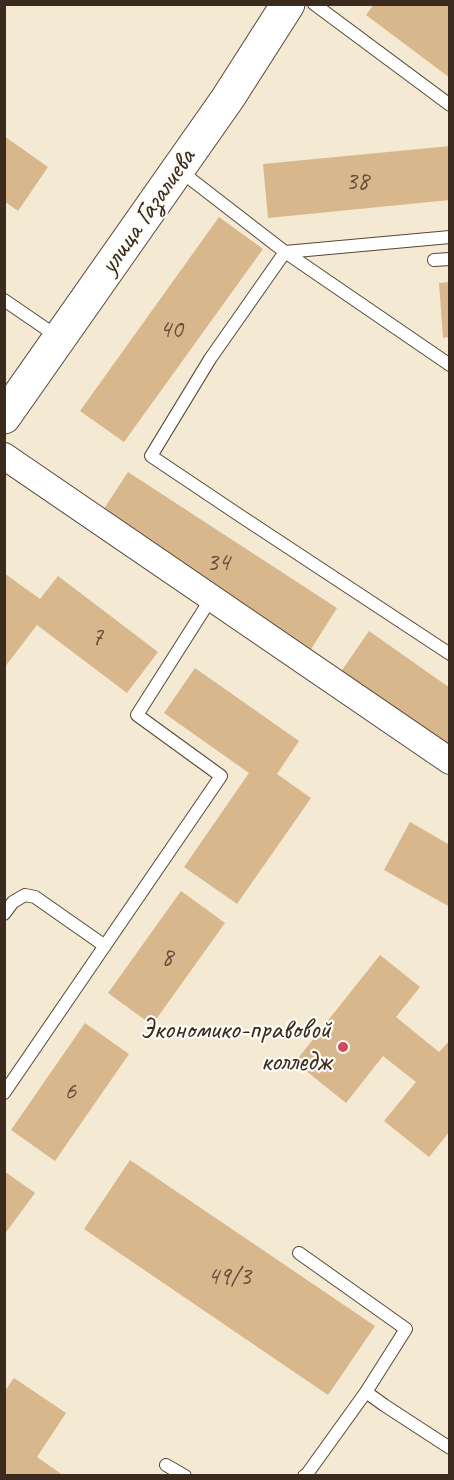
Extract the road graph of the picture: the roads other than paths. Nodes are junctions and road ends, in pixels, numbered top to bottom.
1 (288, 4) edge
2 (314, 4) edge
3 (450, 105) edge
4 (177, 169) junction
5 (450, 237) edge
6 (285, 252) junction
7 (450, 259) edge
8 (434, 260) dead end
9 (4, 300) edge
10 (59, 338) junction
11 (450, 365) edge
12 (4, 417) edge
13 (4, 456) edge
14 (212, 597) junction
15 (450, 654) edge
16 (450, 760) edge
17 (4, 914) edge
18 (105, 946) junction
19 (4, 1093) edge
20 (299, 1253) dead end
21 (366, 1392) junction
22 (450, 1448) edge
23 (166, 1465) dead end
24 (185, 1476) edge
25 (304, 1476) edge

1 - 4 main road, улица Газалиева
2 - 3 lane
4 - 6 lane
4 - 10 main road, улица Газалиева
5 - 6 lane
6 - 11 lane
6 - 15 lane
7 - 8 lane
9 - 10 lane
10 - 12 main road, улица Газалиева
13 - 14 street
14 - 16 street
14 - 18 lane
17 - 18 lane
18 - 19 lane
20 - 21 lane
21 - 22 lane
21 - 25 lane
23 - 24 lane

